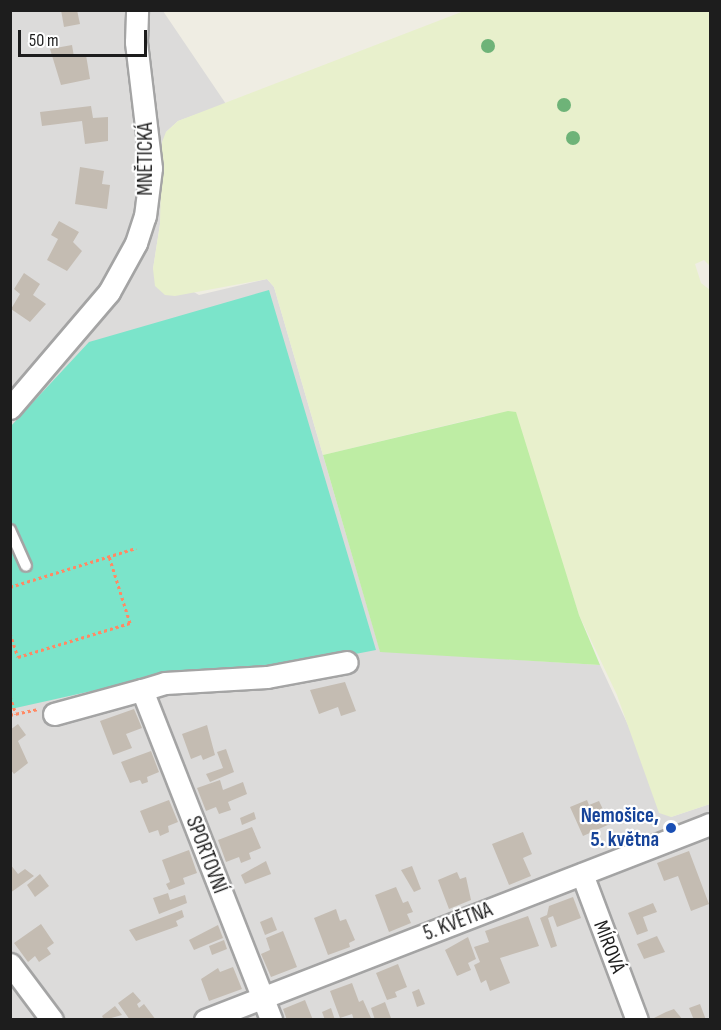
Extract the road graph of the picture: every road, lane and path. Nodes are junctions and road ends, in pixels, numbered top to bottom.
1 (137, 10) edge
2 (10, 408) edge
3 (10, 530) edge
4 (136, 548) dead end
5 (109, 556) junction
6 (26, 566) dead end
7 (10, 587) edge
8 (10, 633) edge
9 (347, 662) dead end
10 (142, 690) junction
11 (10, 696) edge
12 (16, 714) dead end
13 (54, 714) dead end
14 (711, 824) edge
15 (582, 874) junction
16 (10, 964) edge
17 (262, 997) junction
18 (52, 1020) edge
19 (205, 1020) edge
20 (271, 1020) edge
21 (637, 1020) edge

1 - 2 street, MNĚTICKÁ
3 - 6 lane
4 - 5 path
5 - 7 path
5 - 8 path
9 - 10 street
10 - 13 street
10 - 17 street, SPORTOVNÍ
11 - 12 path
14 - 15 street, 5. KVĚTNA
15 - 17 street, 5. KVĚTNA
15 - 21 street, MÍROVÁ
16 - 18 street
17 - 19 street, 5. KVĚTNA
17 - 20 street, SPORTOVNÍ

